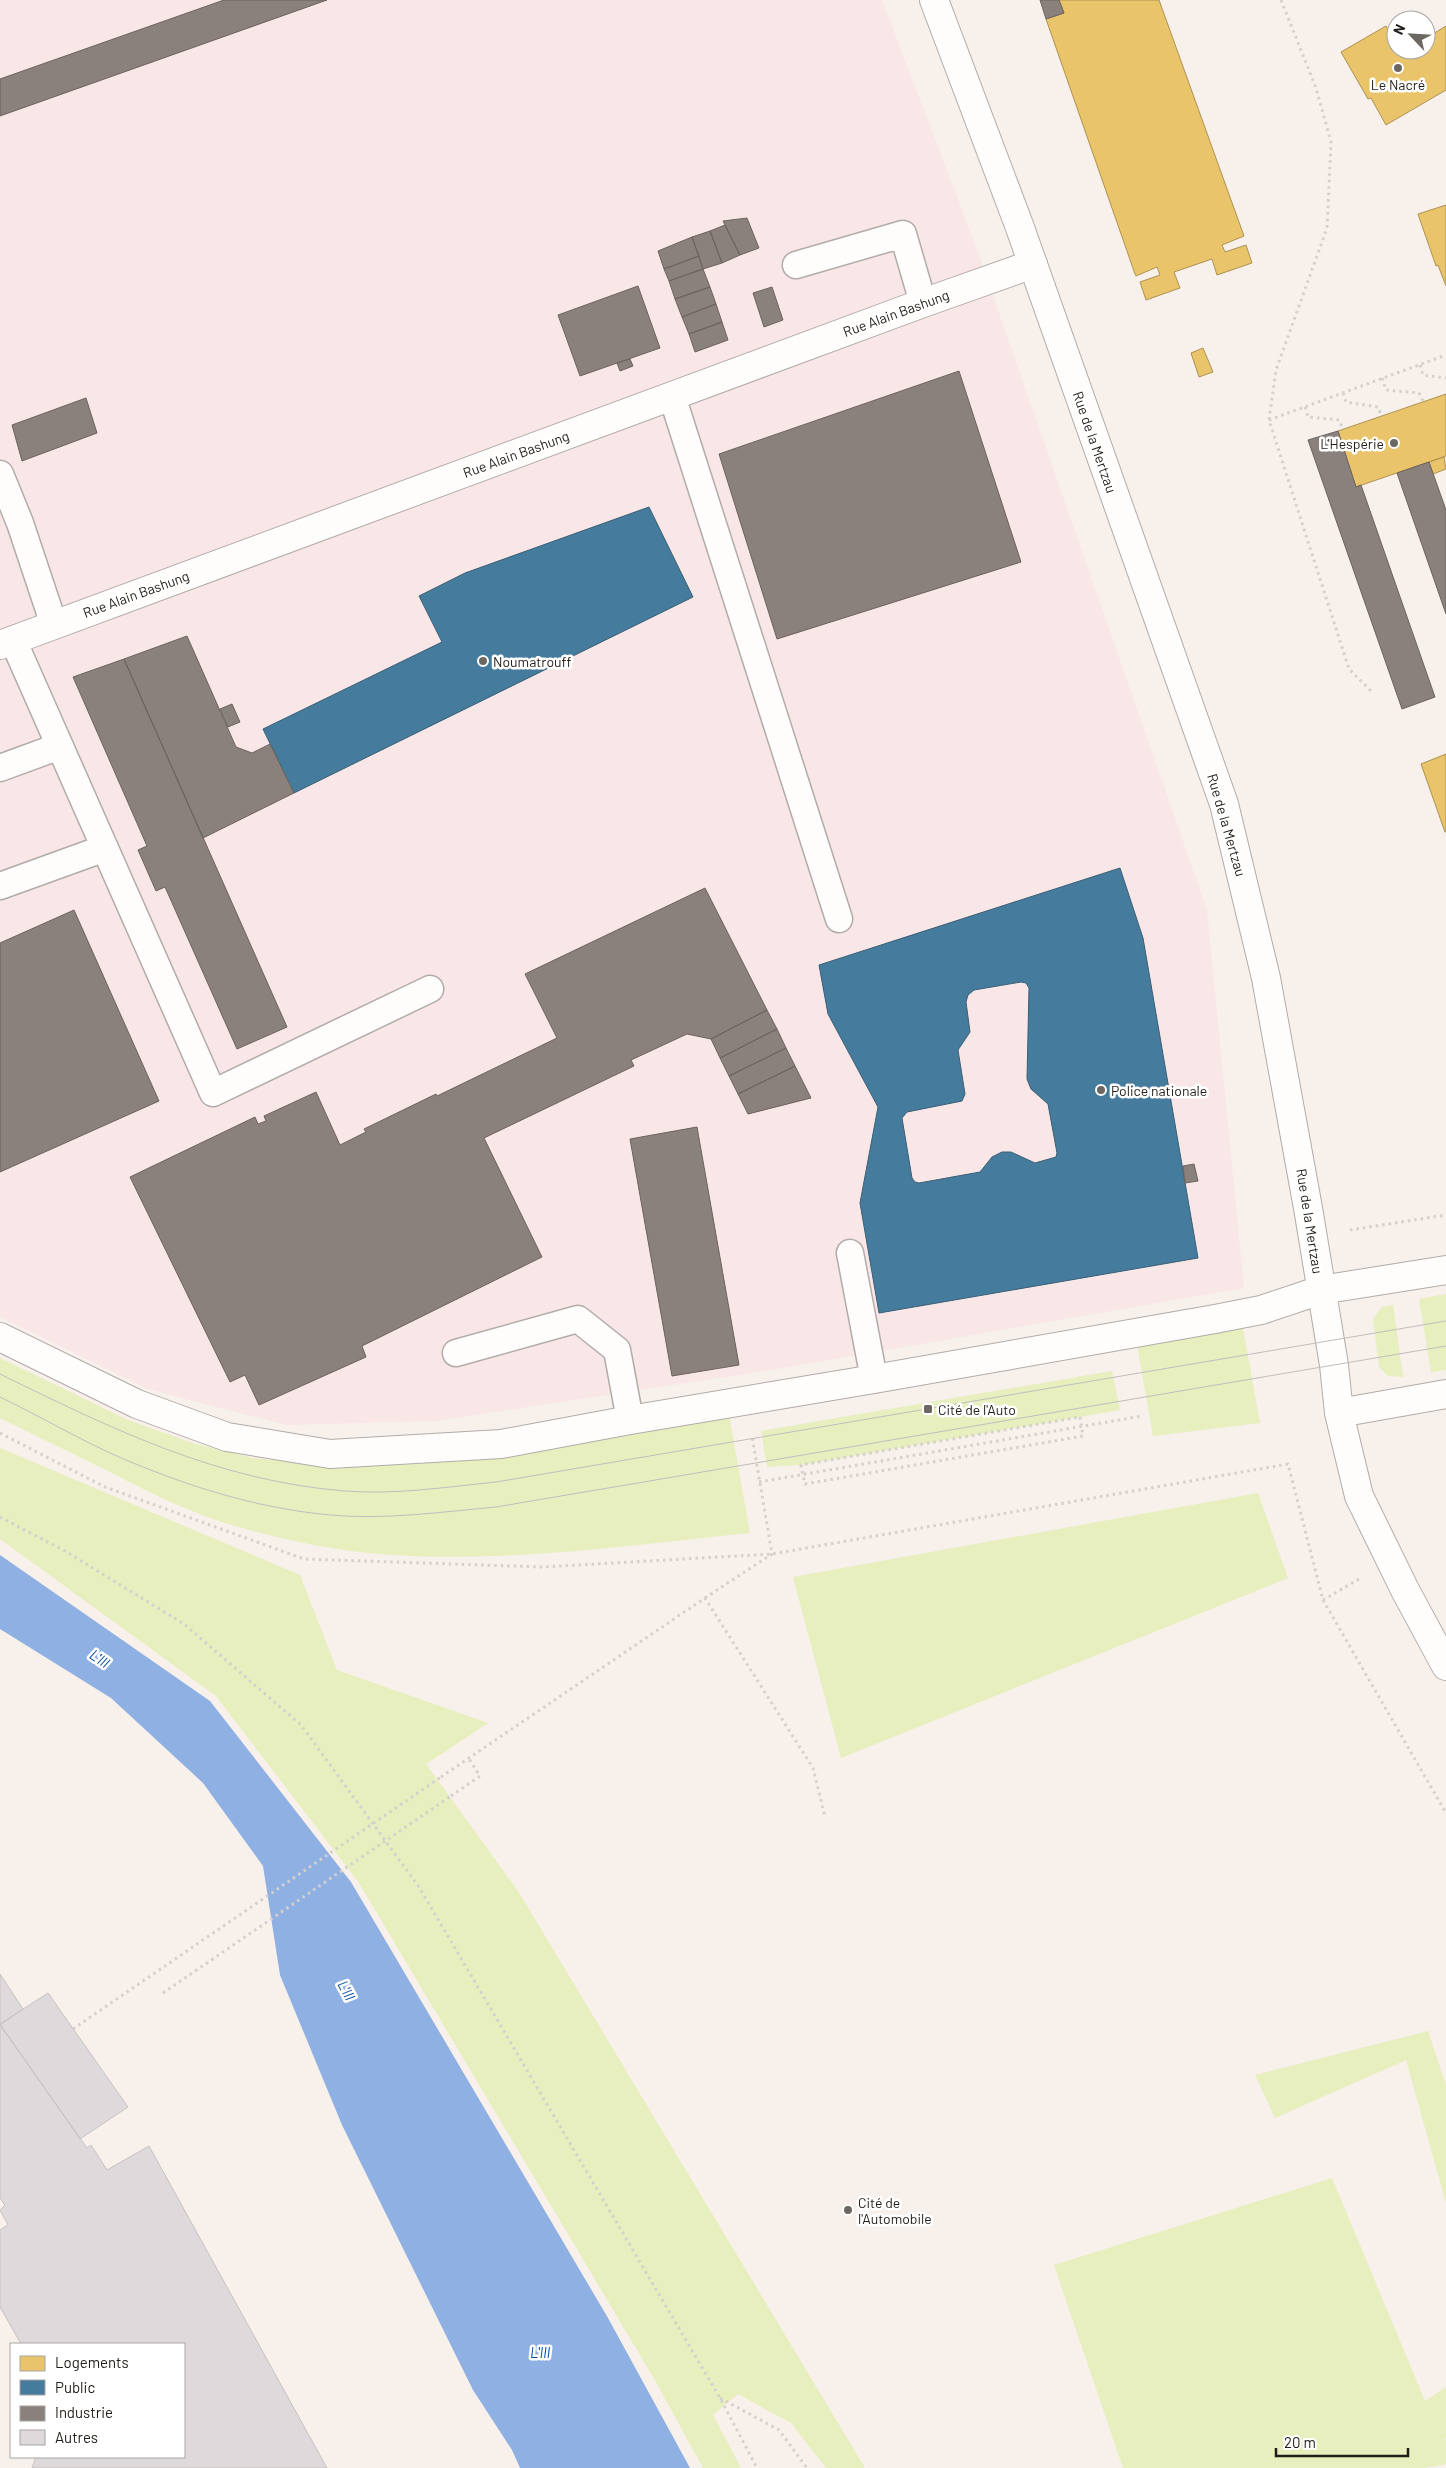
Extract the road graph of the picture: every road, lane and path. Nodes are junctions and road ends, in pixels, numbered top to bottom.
1 (934, 0) edge
2 (1281, 0) edge
3 (1033, 264) junction
4 (796, 265) dead end
5 (923, 303) junction
6 (1446, 355) edge
7 (1420, 365) junction
8 (1382, 378) junction
9 (1446, 378) edge
10 (1343, 393) junction
11 (672, 396) junction
12 (1423, 401) dead end
13 (1305, 407) junction
14 (1381, 416) dead end
15 (1269, 420) junction
16 (1342, 429) dead end
17 (0, 474) edge
18 (54, 624) junction
19 (6, 642) edge
20 (1371, 691) dead end
21 (60, 746) junction
22 (0, 768) edge
23 (105, 848) junction
24 (0, 886) edge
25 (839, 919) dead end
26 (430, 989) dead end
27 (1446, 1215) edge
28 (1313, 1238) junction
29 (850, 1253) dead end
30 (1446, 1270) edge
31 (1321, 1290) junction
32 (0, 1338) edge
33 (456, 1353) dead end
34 (874, 1379) junction
35 (1446, 1394) edge
36 (746, 1401) junction
37 (1339, 1414) junction
38 (1142, 1416) dead end
39 (630, 1420) junction
40 (1081, 1427) junction
41 (0, 1433) edge
42 (803, 1474) junction
43 (759, 1482) junction
44 (0, 1517) edge
45 (772, 1554) junction
46 (705, 1598) junction
47 (1446, 1666) edge
48 (469, 1758) junction
49 (1446, 1813) edge
50 (825, 1817) dead end
51 (163, 1993) dead end
52 (73, 2029) dead end
53 (720, 2398) junction
54 (757, 2468) edge
55 (807, 2468) edge

1 - 3 street, Rue de la Mertzau
2 - 15 path
3 - 5 street, Rue Alain Bashung
3 - 28 street, Rue de la Mertzau
4 - 5 lane
5 - 11 street, Rue Alain Bashung
6 - 7 path
7 - 8 path
7 - 9 path
8 - 10 path
8 - 12 path
10 - 13 path
10 - 14 path
11 - 18 street, Rue Alain Bashung
11 - 25 lane
13 - 15 path
13 - 16 path
15 - 20 path
17 - 18 lane
18 - 19 street, Rue Alain Bashung
19 - 21 lane
21 - 22 lane
21 - 23 lane
23 - 24 lane
23 - 26 lane
27 - 28 path
28 - 31 street, Rue de la Mertzau
29 - 34 lane
30 - 31 street
31 - 34 street
31 - 37 street, Rue de la Mertzau
32 - 39 street
33 - 39 lane
34 - 36 street
35 - 37 street
36 - 39 street
36 - 43 path
37 - 47 street, Rue de la Mertzau
38 - 40 path
40 - 42 path
40 - 42 path
40 - 42 path
41 - 45 path
42 - 43 path
43 - 45 path
44 - 53 path
45 - 46 path
45 - 49 path
46 - 48 path
46 - 50 path
48 - 51 path, bridge
48 - 52 path, bridge
53 - 54 path
53 - 55 path

